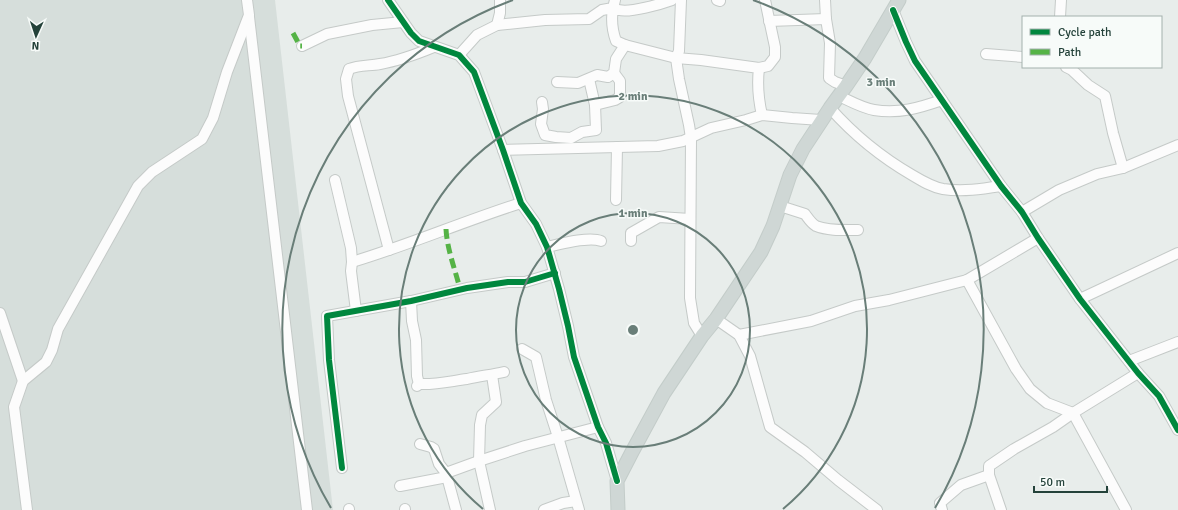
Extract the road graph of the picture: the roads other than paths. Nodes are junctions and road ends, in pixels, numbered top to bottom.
1 (247, 0) edge
2 (388, 0) edge
3 (500, 0) edge
4 (672, 0) edge
5 (681, 0) edge
6 (765, 0) edge
7 (825, 0) edge
8 (1061, 0) edge
9 (615, 2) edge
10 (896, 5) edge
11 (249, 15) junction
12 (1060, 16) edge
13 (826, 20) junction
14 (769, 21) junction
15 (403, 22) junction
16 (497, 25) junction
17 (625, 45) junction
18 (302, 46) dead end
19 (434, 47) junction
20 (986, 54) dead end
21 (459, 55) junction
22 (1022, 57) edge
23 (676, 58) junction
24 (758, 68) junction
25 (1068, 68) edge
26 (614, 73) junction
27 (589, 79) junction
28 (557, 82) dead end
29 (842, 91) junction
30 (942, 100) junction
31 (542, 102) dead end
32 (595, 105) junction
33 (830, 108) junction
34 (762, 114) junction
35 (821, 120) junction
36 (691, 138) junction
37 (1178, 145) edge
38 (617, 147) junction
39 (503, 150) junction
40 (1123, 168) junction
41 (335, 180) dead end
42 (1001, 186) junction
43 (616, 200) dead end
44 (521, 203) junction
45 (780, 206) junction
46 (1022, 212) junction
47 (690, 219) junction
48 (858, 230) dead end
49 (1038, 238) junction
50 (601, 241) dead end
51 (631, 241) dead end
52 (547, 247) junction
53 (389, 250) junction
54 (1178, 253) edge
55 (352, 262) junction
56 (555, 273) junction
57 (967, 280) junction
58 (1080, 299) junction
59 (411, 301) junction
60 (356, 311) junction
61 (0, 313) edge
62 (716, 319) junction
63 (739, 335) junction
64 (702, 336) junction
65 (1178, 342) edge
66 (522, 349) dead end
67 (1129, 362) junction
68 (504, 372) dead end
69 (1138, 373) junction
70 (492, 375) junction
71 (24, 381) junction
72 (1073, 412) junction
73 (598, 427) junction
74 (1178, 430) edge
75 (558, 437) junction
76 (420, 444) dead end
77 (479, 461) junction
78 (342, 468) dead end
79 (446, 475) junction
80 (989, 475) junction
81 (617, 481) junction
82 (400, 486) dead end
83 (577, 506) edge
84 (27, 510) edge
85 (307, 510) edge
86 (456, 510) edge
87 (490, 510) edge
88 (544, 510) edge
89 (618, 510) edge
90 (877, 510) edge
91 (942, 510) edge
92 (1001, 510) edge
93 (1126, 510) edge

1 - 11 street
2 - 15 street
3 - 16 street
4 - 9 street
5 - 23 street
6 - 14 street
7 - 13 street
8 - 12 street
9 - 16 street
9 - 17 street
10 - 29 main road
10 - 30 street
11 - 71 street
11 - 85 street
13 - 14 street
13 - 29 street
14 - 24 street
15 - 18 street
15 - 19 street
16 - 21 street
17 - 23 street
17 - 26 street
19 - 21 street
19 - 53 street
20 - 22 street
21 - 39 street
23 - 24 street
23 - 36 street
24 - 34 street
25 - 40 street
26 - 27 street
26 - 32 street
27 - 28 street
27 - 32 street
29 - 30 street
29 - 33 main road
30 - 42 street
31 - 32 street
33 - 35 main road
33 - 42 street
34 - 35 street
34 - 36 street
35 - 45 main road
36 - 38 street
36 - 47 street
37 - 40 street
38 - 39 street
38 - 43 street
39 - 44 street
40 - 46 street
41 - 55 street
42 - 46 street
44 - 52 street
44 - 53 street
45 - 48 street
45 - 62 main road
46 - 49 street
47 - 51 street
47 - 64 street
49 - 57 street
49 - 58 street
50 - 52 street
52 - 56 street
53 - 55 street
54 - 58 street
55 - 60 street
56 - 59 street
56 - 73 street
57 - 63 street
57 - 72 street
58 - 67 street
59 - 60 street
59 - 70 street
60 - 78 street
61 - 71 street
62 - 63 street
62 - 64 main road
63 - 90 street
64 - 81 main road
65 - 67 street
66 - 75 street
67 - 69 street
68 - 70 street
69 - 72 street
69 - 74 street
70 - 77 street
71 - 84 street
72 - 80 street
72 - 93 street
73 - 75 street
73 - 81 street
75 - 77 street
75 - 83 street
76 - 79 street
77 - 79 street
77 - 87 street
79 - 82 street
79 - 86 street
80 - 91 street
80 - 92 street
81 - 89 main road
83 - 88 street

